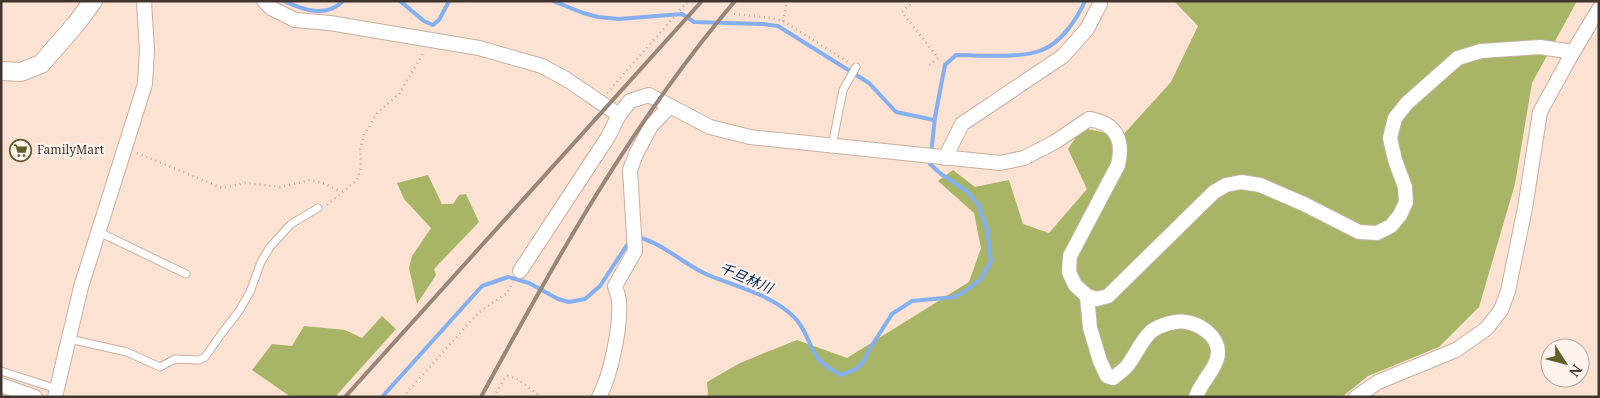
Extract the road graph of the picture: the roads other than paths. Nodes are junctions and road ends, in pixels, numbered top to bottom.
1 (94, 1) edge
2 (144, 1) edge
3 (264, 1) edge
4 (1099, 1) edge
5 (1599, 9) edge
6 (1573, 52) junction
7 (856, 67) road end
8 (1, 71) edge
9 (670, 106) junction
10 (619, 115) junction
11 (832, 146) junction
12 (943, 157) junction
13 (318, 208) road end
14 (98, 232) junction
15 (520, 271) dead end
16 (186, 274) dead end
17 (1087, 296) junction
18 (69, 339) junction
19 (1, 371) edge
20 (1, 385) edge
21 (56, 393) edge
22 (35, 397) edge
23 (599, 397) edge
24 (1196, 397) edge
25 (1356, 397) edge

1 - 8 street
2 - 14 street
3 - 10 street
4 - 12 street
5 - 6 street
6 - 17 street
6 - 25 street
7 - 11 lane
9 - 10 street
9 - 11 street
9 - 23 street
10 - 15 street
11 - 12 street
12 - 17 street
13 - 18 lane
14 - 16 lane
14 - 18 street
17 - 24 street
18 - 21 street
19 - 21 lane
20 - 22 street

